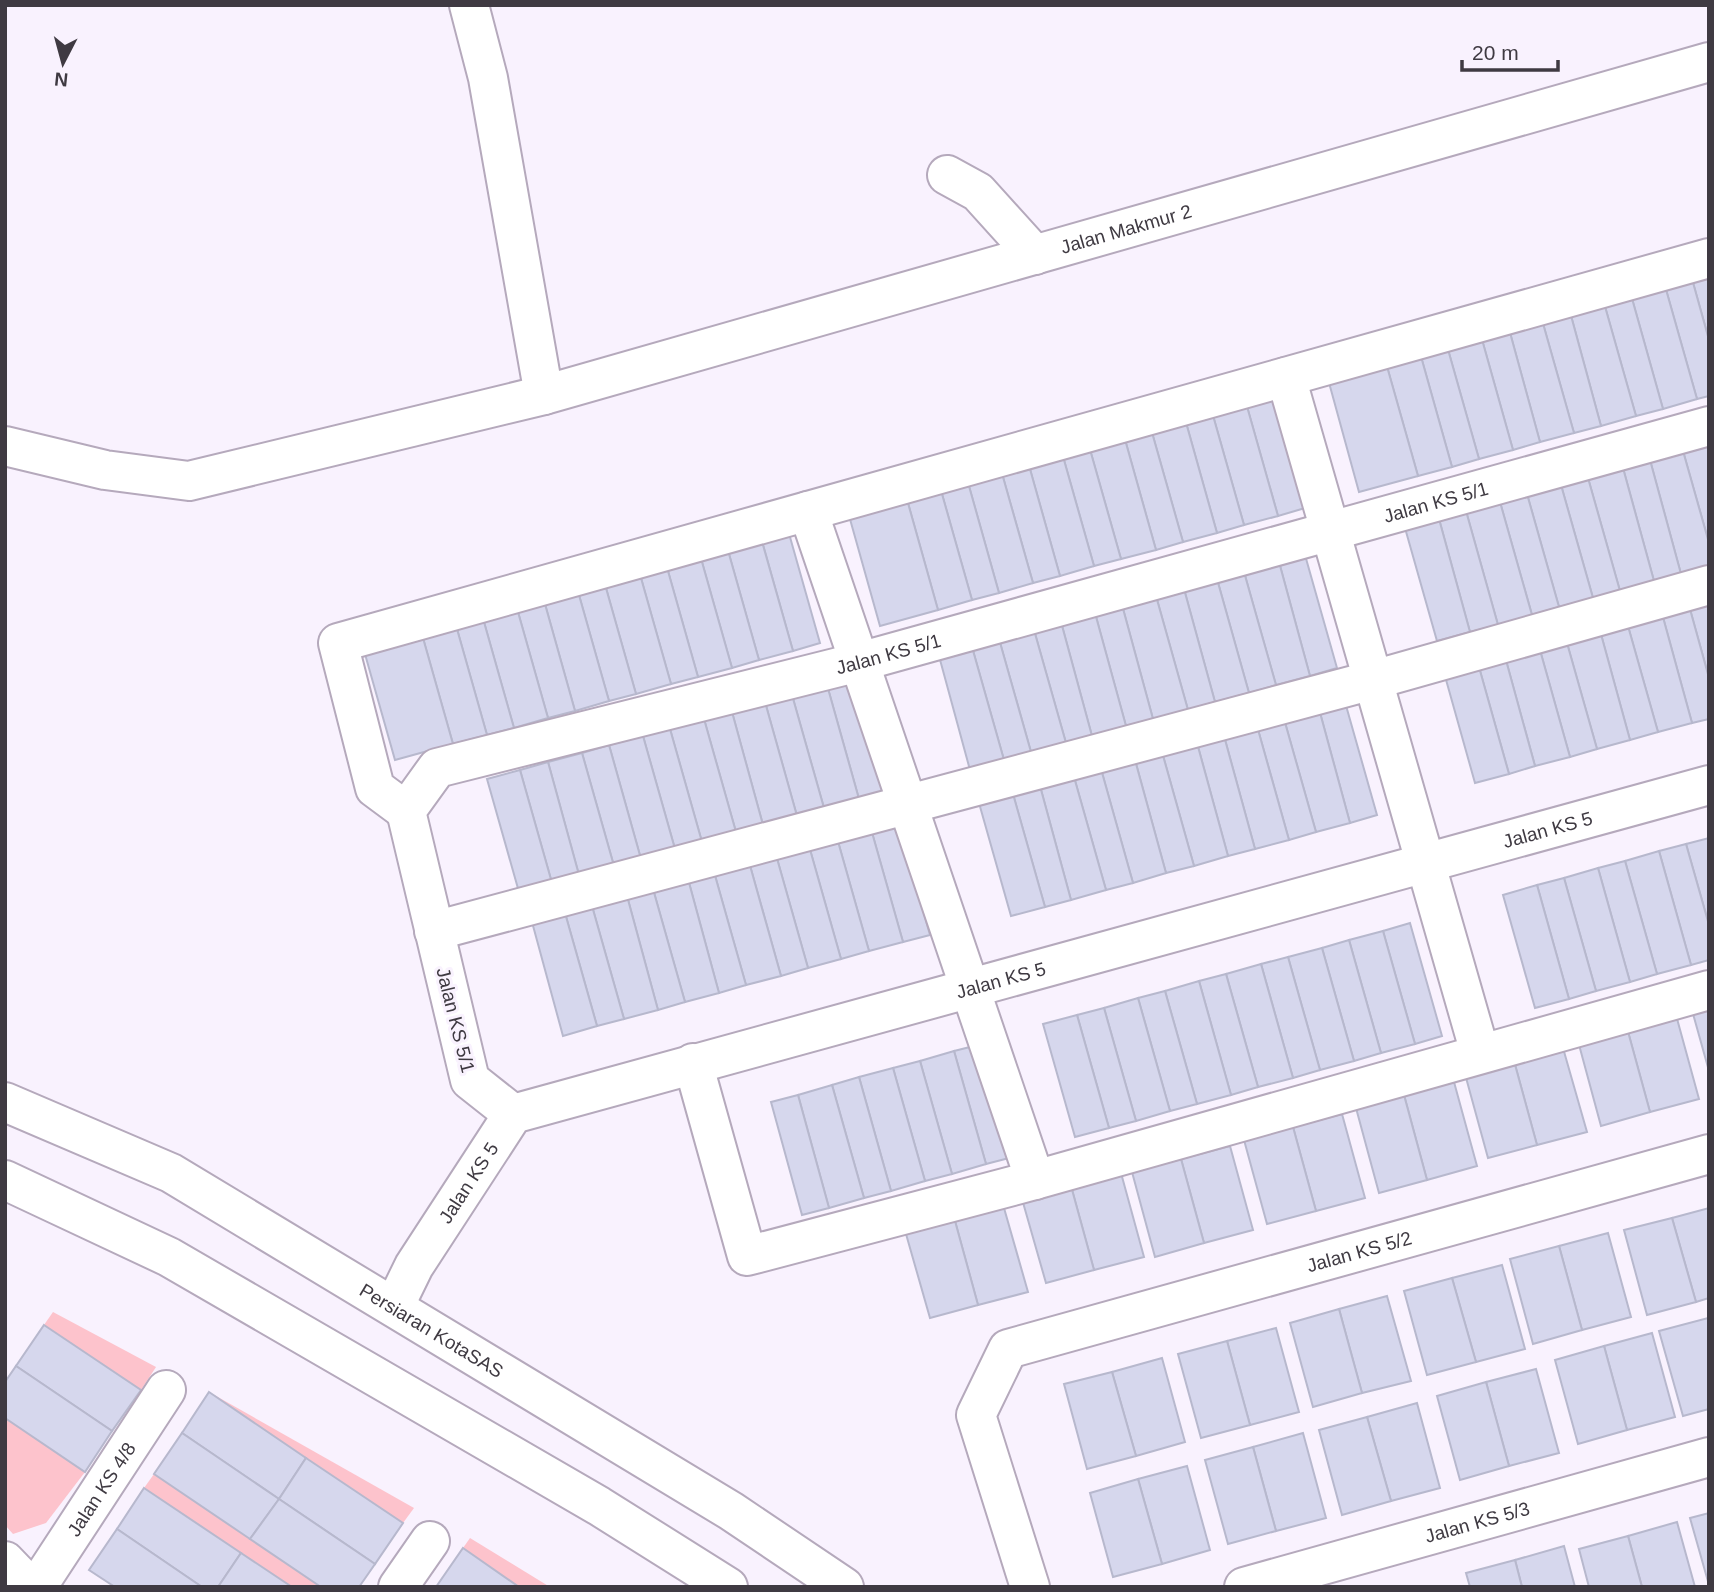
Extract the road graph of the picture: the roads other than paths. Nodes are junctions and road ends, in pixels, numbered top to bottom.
1 (468, 5) edge
2 (1709, 62) edge
3 (947, 175) dead end
4 (1035, 254) junction
5 (1709, 258) edge
6 (1286, 377) junction
7 (544, 395) junction
8 (1709, 426) edge
9 (5, 446) edge
10 (808, 511) junction
11 (1330, 531) junction
12 (1709, 585) edge
13 (859, 662) junction
14 (1373, 680) junction
15 (1709, 785) edge
16 (908, 805) junction
17 (406, 811) junction
18 (1425, 861) junction
19 (434, 931) junction
20 (970, 990) junction
21 (1709, 990) edge
22 (1480, 1053) junction
23 (693, 1063) junction
24 (5, 1102) edge
25 (513, 1114) junction
26 (1709, 1154) edge
27 (5, 1180) edge
28 (1035, 1180) junction
29 (394, 1307) junction
30 (166, 1390) dead end
31 (1709, 1457) edge
32 (430, 1541) dead end
33 (5, 1561) edge
34 (30, 1587) edge
35 (37, 1587) edge
36 (398, 1587) edge
37 (727, 1587) edge
38 (844, 1587) edge
39 (1030, 1587) edge
40 (1244, 1587) edge

1 - 7 street
2 - 4 street, Jalan Makmur 2
3 - 4 street
4 - 7 street, Jalan Makmur 2
5 - 6 street
6 - 10 street
6 - 11 street
7 - 9 street, Jalan Makmur 2
8 - 11 street, Jalan KS 5/1
10 - 13 street
10 - 17 street
11 - 13 street, Jalan KS 5/1
11 - 14 street
12 - 14 street
13 - 16 street
13 - 17 street, Jalan KS 5/1
14 - 16 street
14 - 18 street
15 - 18 street, Jalan KS 5
16 - 19 street
16 - 20 street
17 - 19 street, Jalan KS 5/1
18 - 20 street, Jalan KS 5
18 - 22 street
19 - 25 street, Jalan KS 5/1
20 - 23 street, Jalan KS 5
20 - 28 street
21 - 22 street
22 - 28 street
23 - 25 street, Jalan KS 5
23 - 28 street
24 - 29 street, Persiaran KotaSAS
25 - 29 street, Jalan KS 5
26 - 39 street, Jalan KS 5/2
27 - 37 street
29 - 38 street, Persiaran KotaSAS
30 - 35 street, Jalan KS 4/8
31 - 40 street, Jalan KS 5/3
32 - 36 street
33 - 34 street

